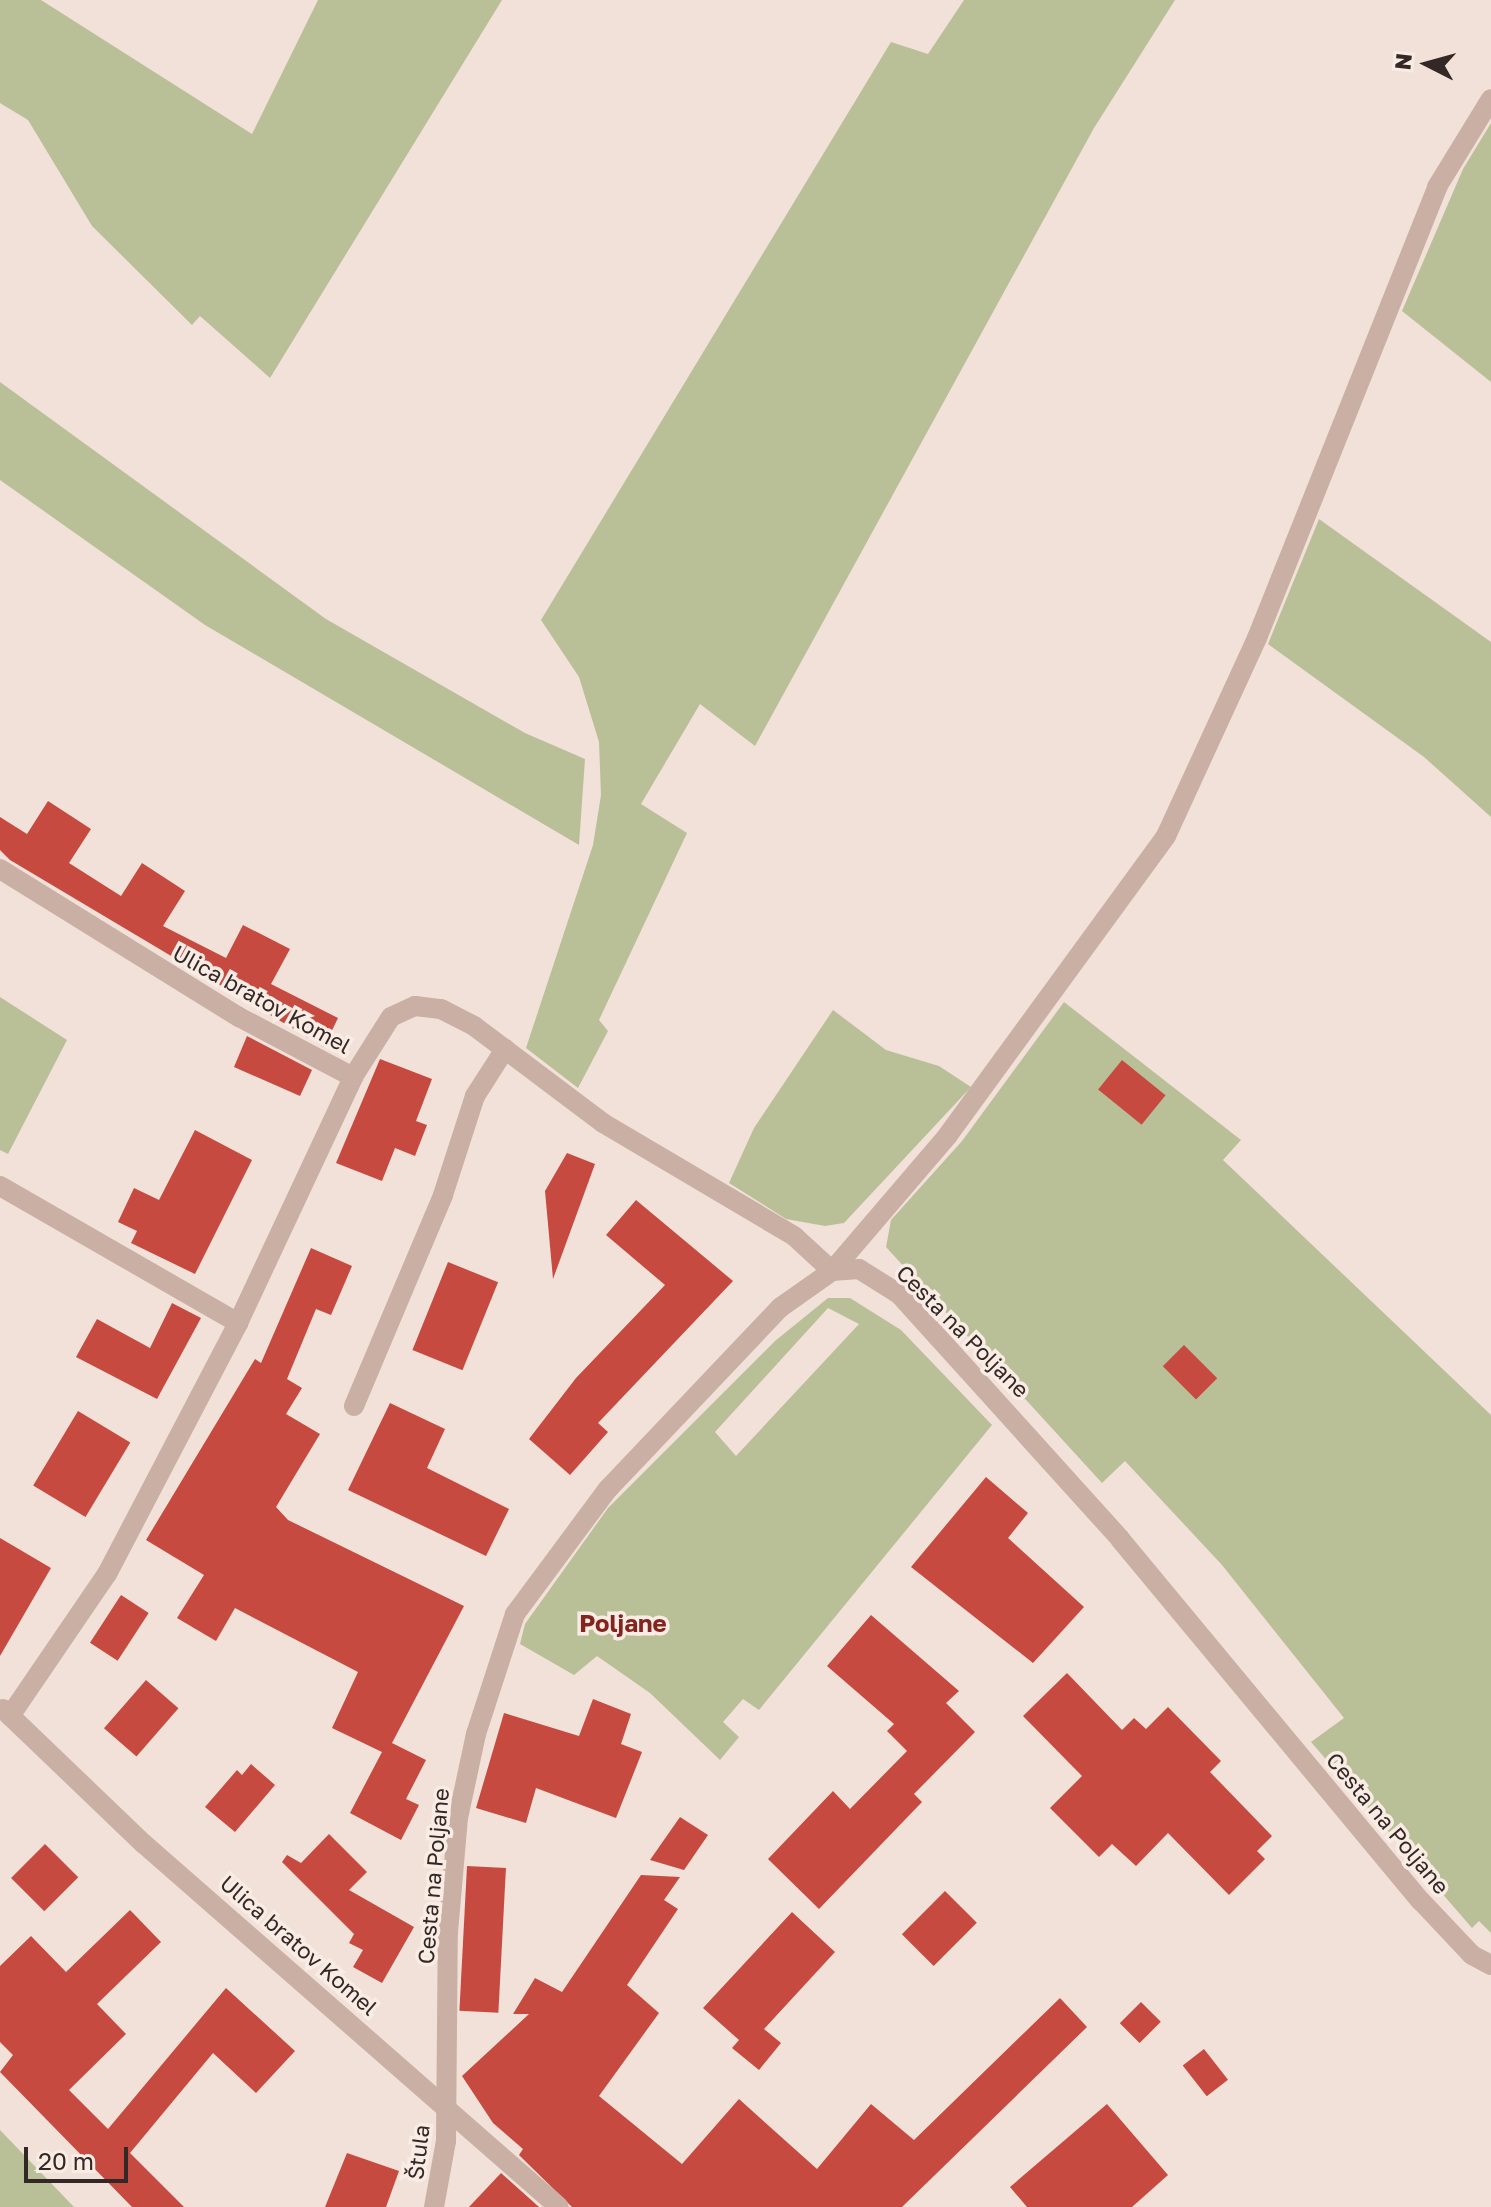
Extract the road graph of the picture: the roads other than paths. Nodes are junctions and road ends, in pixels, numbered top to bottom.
1 (1491, 99) edge
2 (0, 869) edge
3 (505, 1049) junction
4 (353, 1077) junction
5 (0, 1186) edge
6 (832, 1271) junction
7 (238, 1323) junction
8 (354, 1406) dead end
9 (5, 1711) edge
10 (1491, 1965) edge
11 (446, 2103) junction
12 (434, 2207) edge
13 (559, 2207) edge

1 - 6 street
2 - 4 street, Ulica bratov Komel
3 - 4 street
3 - 6 street
3 - 8 street
4 - 7 street, Ulica bratov Komel
5 - 7 street
6 - 10 street, Cesta na Poljane
6 - 11 street, Cesta na Poljane
7 - 9 street, Ulica bratov Komel
9 - 11 street, Ulica bratov Komel
11 - 12 street, Štula
11 - 13 street, Ulica bratov Komel

